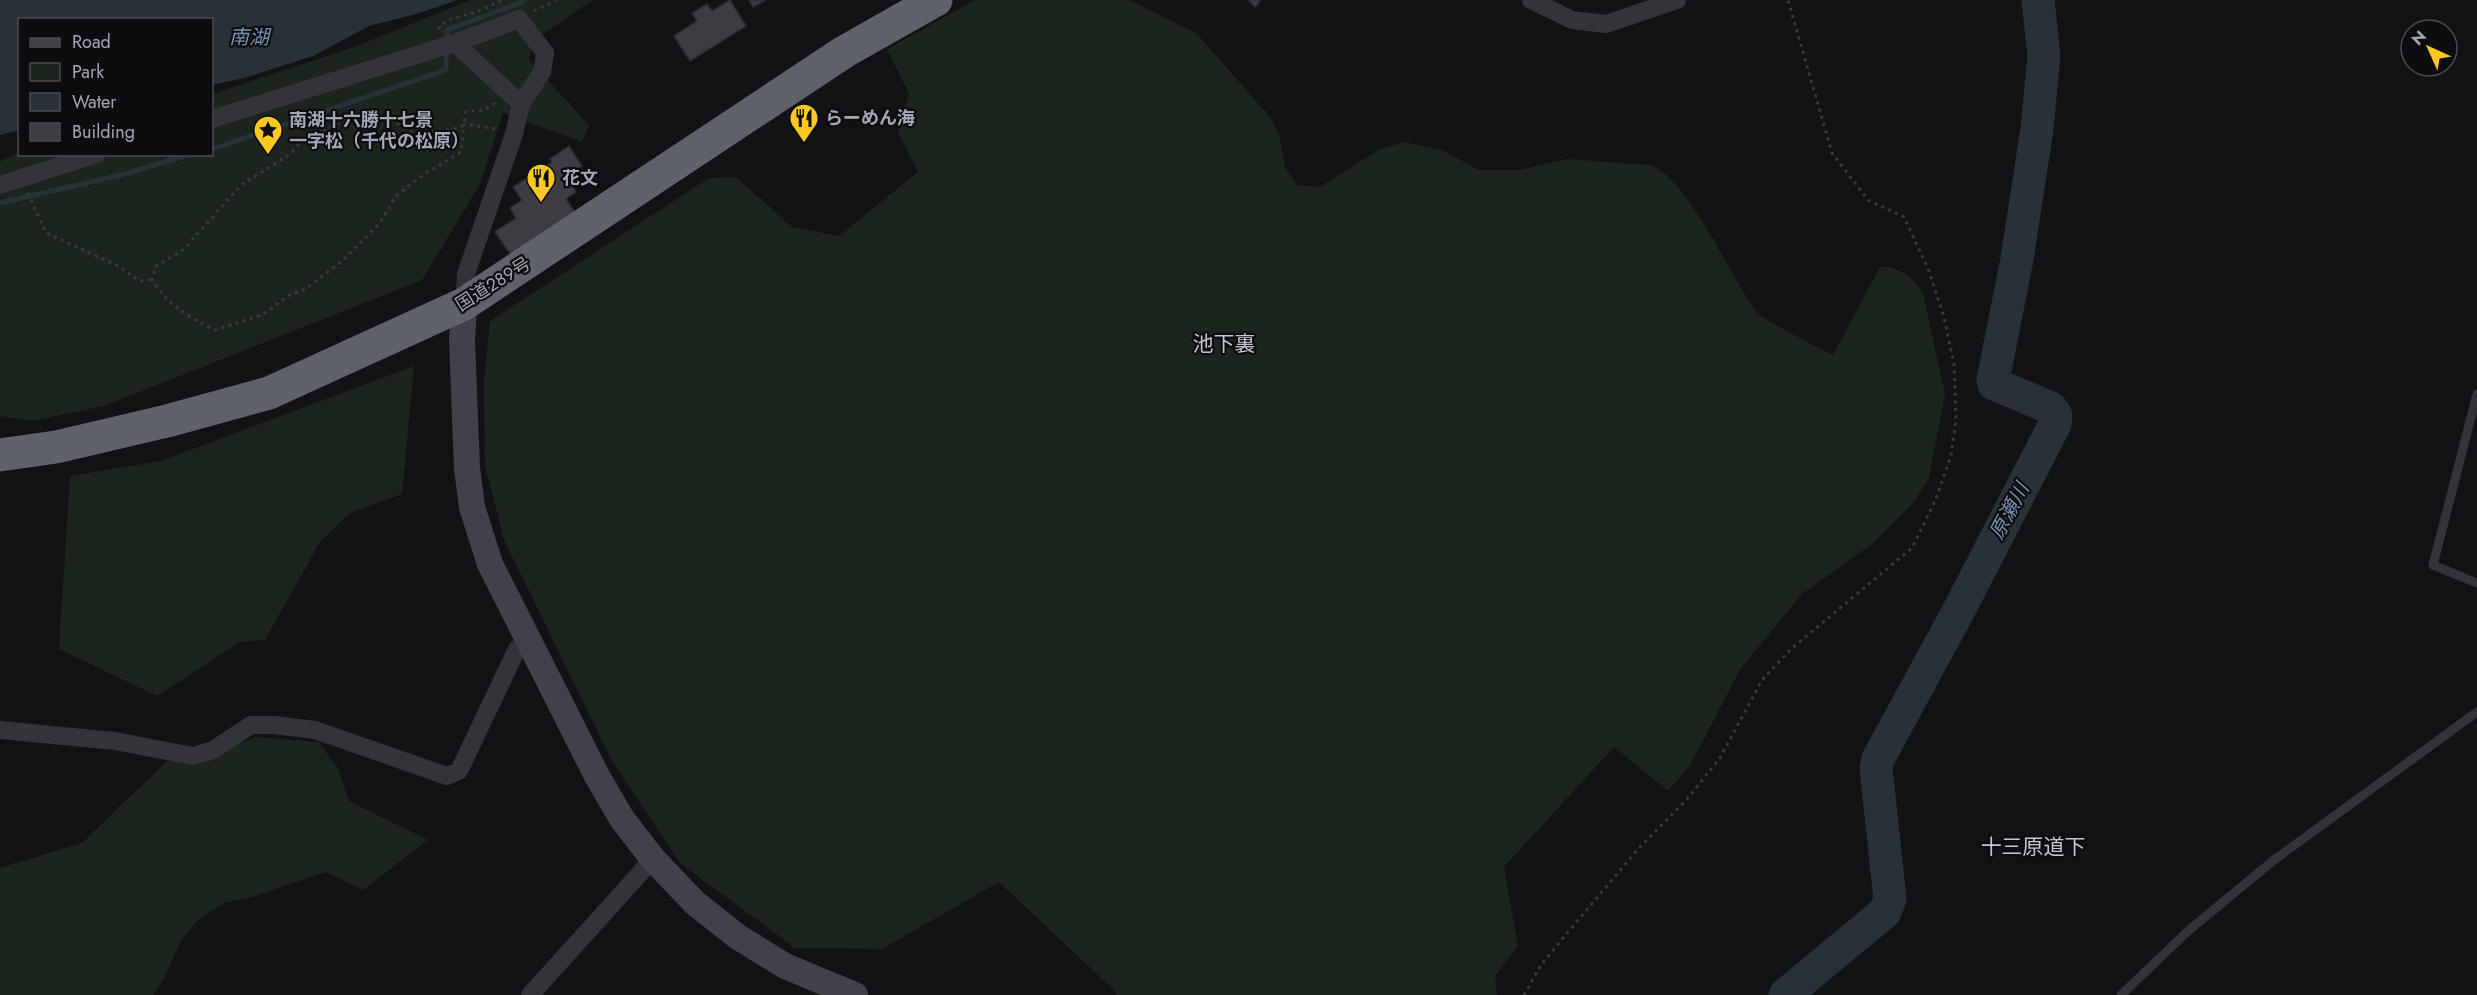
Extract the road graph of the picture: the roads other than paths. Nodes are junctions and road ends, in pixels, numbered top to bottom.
1 (936, 0) edge
2 (1531, 0) edge
3 (1677, 0) edge
4 (455, 43) junction
5 (521, 104) junction
6 (213, 119) edge
7 (91, 156) edge
8 (0, 185) edge
9 (464, 304) junction
10 (2477, 394) edge
11 (0, 454) edge
12 (2477, 583) edge
13 (530, 644) junction
14 (2476, 712) edge
15 (0, 730) edge
16 (653, 859) junction
17 (530, 995) edge
18 (855, 995) edge
19 (2121, 995) edge

1 - 9 highway, 国道289号
2 - 3 street
4 - 5 street
4 - 5 street
4 - 6 street
5 - 9 street
7 - 8 street
9 - 11 highway, 国道289号
9 - 13 street
10 - 12 lane
13 - 15 street
13 - 16 street
14 - 19 lane
16 - 17 street
16 - 18 street

